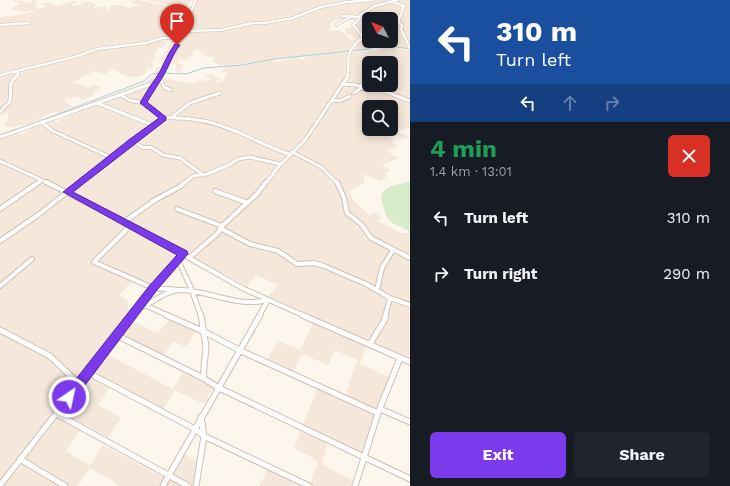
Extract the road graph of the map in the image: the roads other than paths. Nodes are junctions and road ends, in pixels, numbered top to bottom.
1 (196, 0) edge
2 (373, 0) edge
3 (397, 0) edge
4 (392, 2) junction
5 (342, 16) dead end
6 (351, 17) junction
7 (359, 17) junction
8 (29, 23) dead end
9 (0, 25) edge
10 (336, 25) dead end
11 (185, 30) junction
12 (410, 48) edge
13 (18, 71) junction
14 (0, 74) edge
15 (159, 78) junction
16 (154, 83) junction
17 (343, 84) junction
18 (360, 87) junction
19 (171, 90) dead end
20 (220, 93) dead end
21 (354, 93) dead end
22 (122, 95) junction
23 (350, 96) dead end
24 (330, 101) junction
25 (410, 101) edge
26 (96, 103) junction
27 (144, 103) junction
28 (0, 112) edge
29 (172, 117) junction
30 (163, 118) junction
31 (41, 122) junction
32 (155, 126) junction
33 (0, 137) edge
34 (132, 141) junction
35 (291, 153) junction
36 (112, 158) junction
37 (0, 161) edge
38 (280, 164) junction
39 (202, 174) junction
40 (41, 181) junction
41 (215, 191) dead end
42 (67, 192) junction
43 (248, 203) junction
44 (177, 209) dead end
45 (0, 210) edge
46 (124, 222) junction
47 (131, 225) junction
48 (222, 228) junction
49 (0, 241) edge
50 (393, 250) junction
51 (183, 254) junction
52 (190, 257) junction
53 (410, 258) edge
54 (32, 259) dead end
55 (178, 260) junction
56 (0, 286) edge
57 (153, 288) junction
58 (181, 290) junction
59 (377, 290) junction
60 (194, 293) junction
61 (390, 298) junction
62 (268, 300) junction
63 (410, 305) edge
64 (147, 306) junction
65 (136, 309) junction
66 (0, 330) edge
67 (205, 332) junction
68 (116, 335) junction
69 (370, 344) junction
70 (239, 350) junction
71 (400, 358) junction
72 (410, 362) edge
73 (87, 372) junction
74 (203, 378) junction
75 (78, 383) junction
76 (217, 387) junction
77 (379, 411) junction
78 (57, 414) junction
79 (202, 417) junction
80 (410, 422) edge
81 (195, 429) junction
82 (204, 436) junction
83 (364, 457) junction
84 (20, 459) junction
85 (169, 475) junction
86 (410, 478) edge
87 (0, 485) edge
88 (65, 486) edge
89 (163, 486) edge
90 (188, 486) edge
91 (196, 486) edge
92 (309, 486) edge
93 (355, 486) edge

1 - 11 street
2 - 11 street
3 - 4 street
4 - 7 street
4 - 12 street
5 - 6 street
6 - 7 street
6 - 10 street
7 - 17 street
8 - 9 street
11 - 13 street
11 - 15 street
13 - 14 street
13 - 28 street
15 - 16 street
15 - 19 street
16 - 22 street
16 - 27 street
17 - 18 street
17 - 24 street
18 - 21 street
18 - 25 street
20 - 29 street
22 - 26 street
22 - 27 street
23 - 24 street
24 - 35 street
26 - 31 street
26 - 32 street
27 - 30 street
29 - 30 street
29 - 35 street
30 - 32 street
31 - 33 street
31 - 36 street
32 - 34 street
34 - 36 street
34 - 39 street
35 - 38 street
35 - 50 street
36 - 42 street
37 - 40 street
38 - 39 street
38 - 43 street
39 - 46 street
40 - 42 street
40 - 45 street
41 - 43 street
42 - 46 street
42 - 49 street
43 - 48 street
44 - 48 street
46 - 47 street
47 - 51 street
47 - 57 street
48 - 52 street
48 - 59 street
50 - 53 street
50 - 59 street
51 - 52 street
51 - 55 street
52 - 62 street
54 - 56 street
55 - 57 street
55 - 60 street
57 - 58 street
57 - 65 street
58 - 60 street
58 - 64 street
59 - 61 street
60 - 62 street
60 - 67 street
61 - 63 street
61 - 69 street
62 - 69 street
62 - 70 street
64 - 65 street
64 - 67 street
65 - 68 street
66 - 75 street
67 - 70 street
67 - 74 street
68 - 73 street
68 - 74 street
69 - 71 street
70 - 76 street
70 - 77 street
71 - 72 street
71 - 77 street
73 - 75 street
73 - 81 street
74 - 76 street
75 - 78 street
76 - 79 street
76 - 83 street
77 - 80 street
77 - 83 street
78 - 84 street
78 - 85 street
79 - 81 street
79 - 82 street
81 - 82 street
81 - 85 street
82 - 91 street
82 - 92 street
83 - 86 street
83 - 93 street
84 - 87 street
84 - 88 street
85 - 89 street
85 - 90 street

